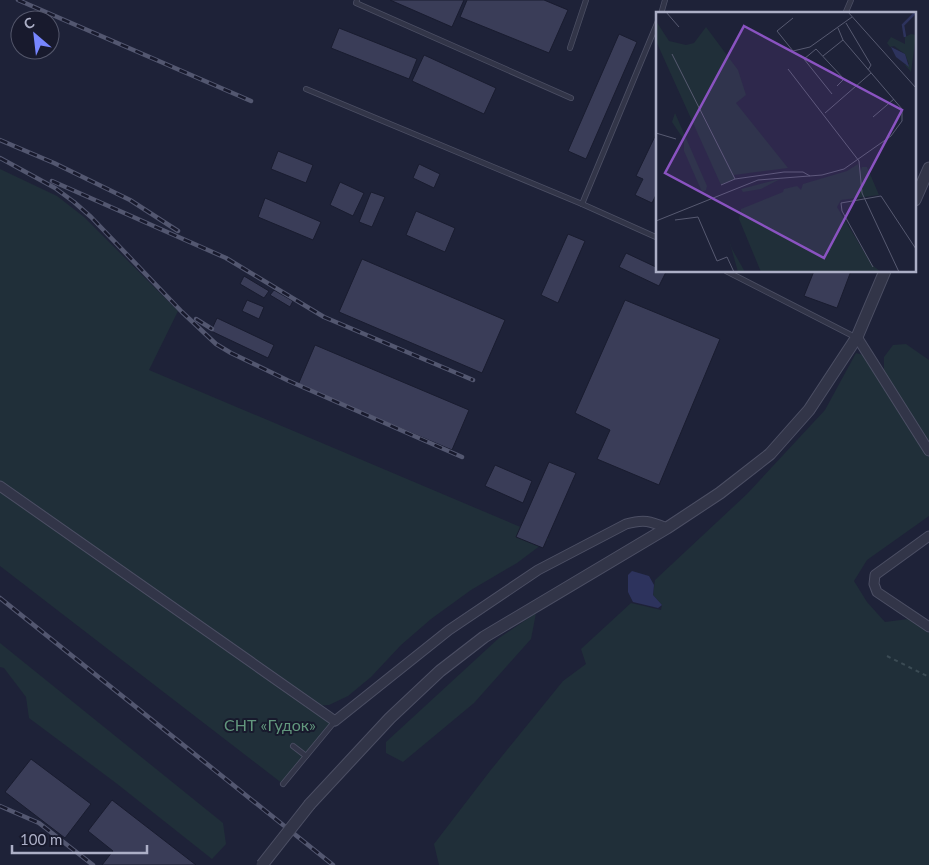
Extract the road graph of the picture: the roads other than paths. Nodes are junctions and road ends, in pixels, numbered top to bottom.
1 (357, 0) edge
2 (586, 0) edge
3 (851, 0) edge
4 (847, 12) edge
5 (656, 26) edge
6 (570, 48) dead end
7 (306, 89) dead end
8 (571, 98) dead end
9 (929, 168) edge
10 (916, 198) edge
11 (582, 204) junction
12 (656, 237) edge
13 (728, 272) edge
14 (885, 272) edge
15 (857, 337) junction
16 (929, 451) edge
17 (0, 486) edge
18 (667, 528) junction
19 (929, 536) edge
20 (929, 627) edge
21 (335, 721) junction
22 (293, 746) dead end
23 (306, 756) junction
24 (283, 784) dead end
25 (262, 865) edge

1 - 8 lane
2 - 6 lane
3 - 4 lane
5 - 11 lane
7 - 11 lane
9 - 10 street
11 - 12 lane
13 - 15 lane
14 - 15 street
15 - 16 street
15 - 18 street
17 - 21 street
18 - 21 street
18 - 25 street, bridge
19 - 20 street
21 - 23 lane
22 - 23 lane
23 - 24 lane

